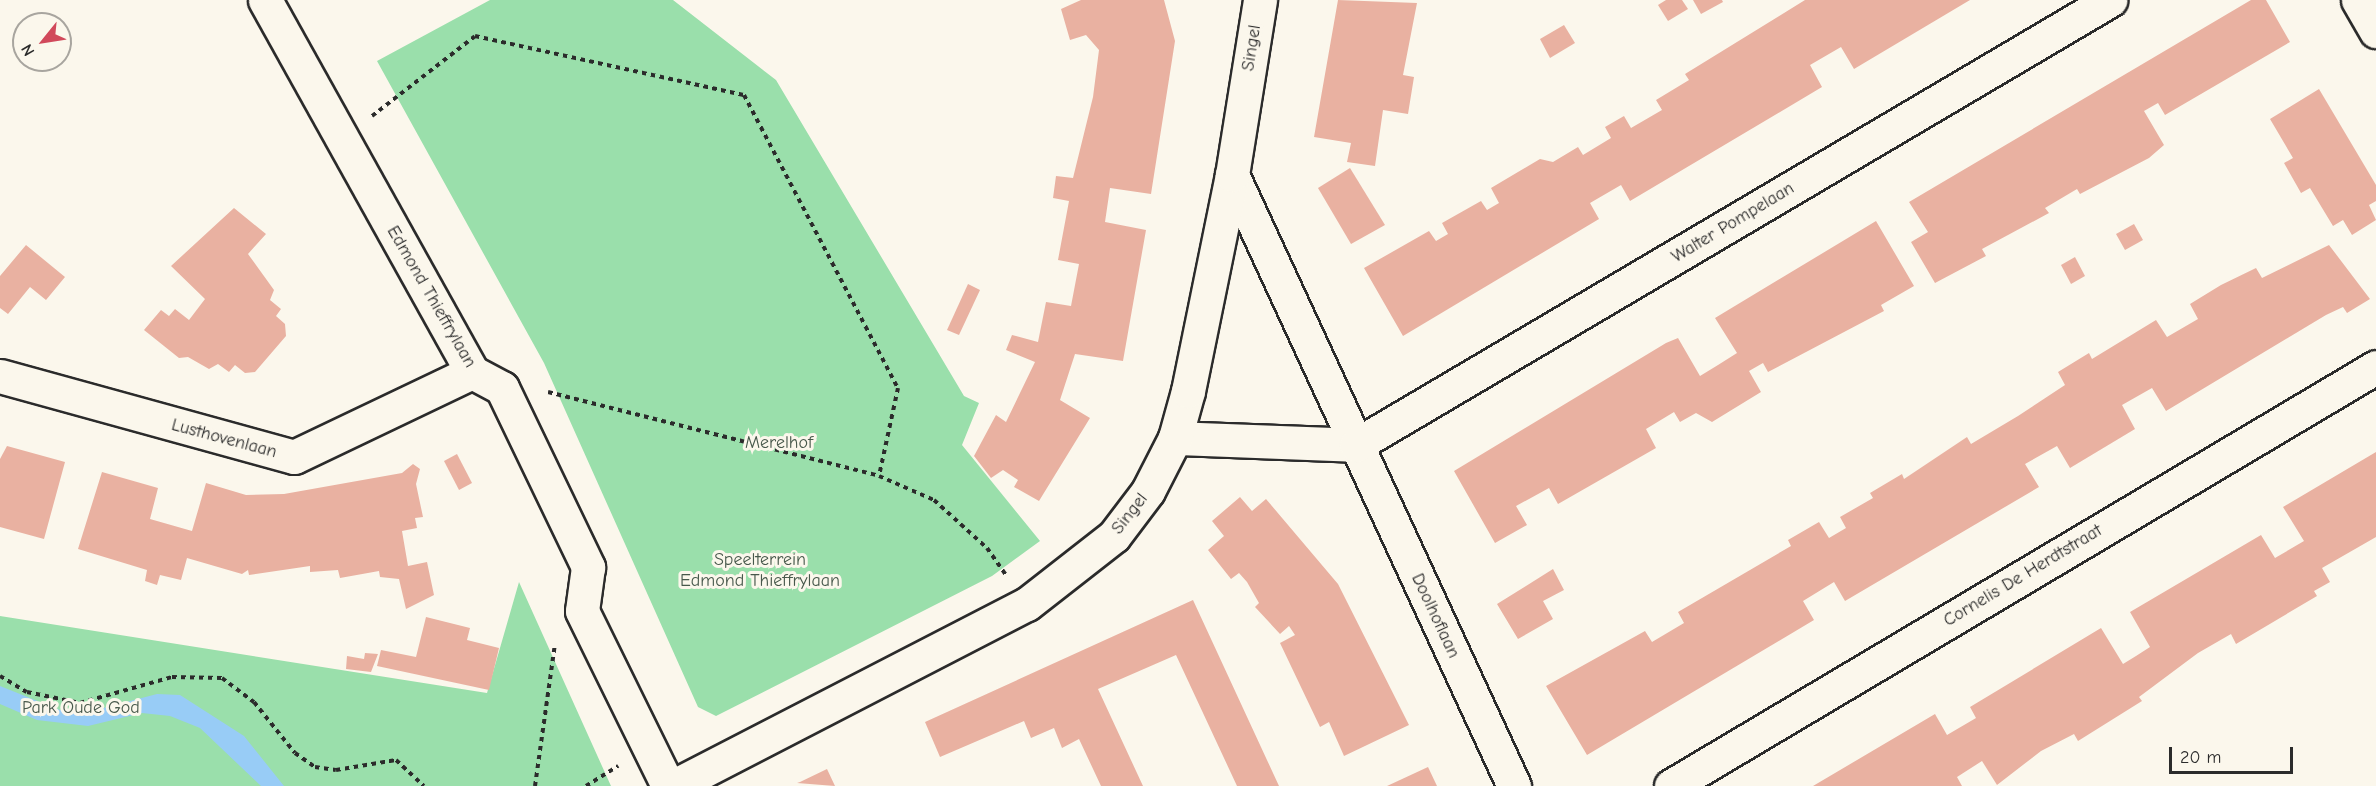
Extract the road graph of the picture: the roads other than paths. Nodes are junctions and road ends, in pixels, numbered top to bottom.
1 (265, 0) edge
2 (1260, 0) edge
3 (2110, 0) edge
4 (2358, 0) edge
5 (2376, 30) edge
6 (1232, 175) junction
7 (2376, 367) edge
8 (472, 372) junction
9 (0, 376) edge
10 (1174, 438) junction
11 (1356, 445) junction
12 (668, 786) edge
13 (674, 786) edge
14 (1514, 786) edge
15 (1671, 786) edge

1 - 8 street, Edmond Thieffrylaan
2 - 6 street, Singel
3 - 11 street, Walter Pompelaan
4 - 5 street
6 - 10 street, Singel
6 - 11 street, Doolhoflaan
7 - 15 street, Cornelis De Herdtstraat
8 - 9 street, Lusthovenlaan
8 - 12 street, Edmond Thieffrylaan
10 - 11 street
10 - 13 street, Singel
11 - 14 street, Doolhoflaan

